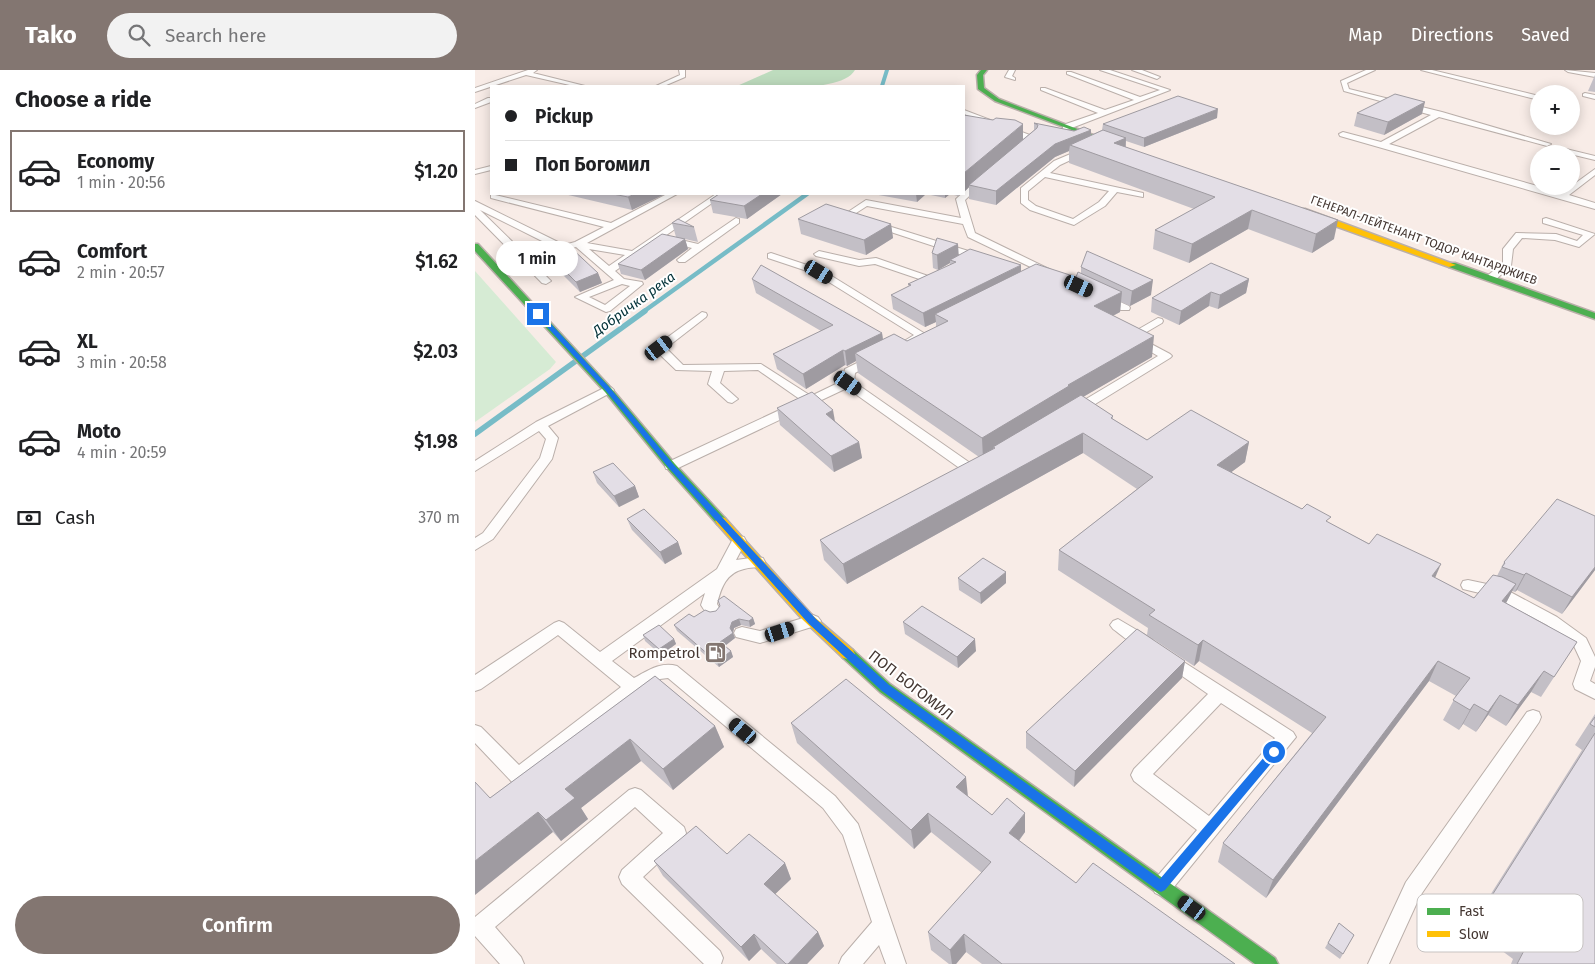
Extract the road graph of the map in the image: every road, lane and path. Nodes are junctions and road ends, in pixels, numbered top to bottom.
1 (682, 70) edge
2 (1012, 70) edge
3 (1079, 70) edge
4 (1103, 70) edge
5 (1135, 70) edge
6 (1372, 70) edge
7 (1424, 70) edge
8 (1568, 70) edge
9 (530, 71) edge
10 (984, 71) edge
11 (497, 75) dead end
12 (1595, 75) edge
13 (1157, 77) dead end
14 (1013, 80) dead end
15 (579, 85) edge
16 (661, 85) edge
17 (476, 89) edge
18 (1043, 89) dead end
19 (1585, 95) dead end
20 (1530, 96) edge
21 (1595, 97) edge
22 (490, 100) edge
23 (1141, 100) junction
24 (475, 106) edge
25 (965, 112) edge
26 (1106, 113) junction
27 (1439, 114) junction
28 (1066, 127) junction
29 (1343, 134) dead end
30 (1105, 141) junction
31 (1547, 144) dead end
32 (1382, 145) junction
33 (1124, 148) edge
34 (1017, 151) edge
35 (1580, 154) edge
36 (1595, 158) edge
37 (490, 168) edge
38 (1595, 171) edge
39 (475, 172) edge
40 (1043, 174) junction
41 (989, 175) edge
42 (1115, 189) junction
43 (965, 194) edge
44 (1140, 194) dead end
45 (496, 195) edge
46 (671, 195) edge
47 (720, 195) edge
48 (964, 195) edge
49 (1563, 196) junction
50 (475, 206) edge
51 (1595, 206) edge
52 (1294, 208) edge
53 (736, 221) dead end
54 (1546, 221) dead end
55 (967, 222) junction
56 (612, 226) junction
57 (1593, 234) edge
58 (971, 235) junction
59 (657, 238) junction
60 (578, 244) junction
61 (475, 246) edge
62 (700, 247) junction
63 (563, 248) junction
64 (633, 254) junction
65 (819, 254) dead end
66 (771, 256) dead end
67 (975, 256) junction
68 (525, 260) junction
69 (682, 260) dead end
70 (961, 264) edge
71 (609, 271) junction
72 (946, 272) edge
73 (1048, 275) edge
74 (1491, 278) junction
75 (546, 281) dead end
76 (621, 281) junction
77 (1091, 292) edge
78 (1125, 308) dead end
79 (702, 315) dead end
80 (1595, 316) edge
81 (1158, 321) dead end
82 (897, 347) edge
83 (881, 355) edge
84 (719, 367) junction
85 (848, 383) junction
86 (608, 390) junction
87 (732, 399) dead end
88 (810, 401) junction
89 (1065, 417) edge
90 (540, 425) junction
91 (990, 463) edge
92 (671, 466) junction
93 (475, 467) edge
94 (739, 541) junction
95 (475, 545) edge
96 (758, 562) junction
97 (722, 573) junction
98 (1468, 585) dead end
99 (713, 611) edge
100 (813, 622) junction
101 (1118, 625) dead end
102 (742, 633) dead end
103 (600, 661) junction
104 (475, 684) edge
105 (633, 687) junction
106 (1595, 692) edge
107 (1219, 693) junction
108 (1533, 717) dead end
109 (475, 732) edge
110 (1210, 828) junction
111 (1161, 886) junction
112 (883, 925) junction
113 (714, 962) edge
114 (514, 964) edge
115 (849, 964) edge
116 (896, 964) edge
117 (1269, 964) edge
118 (1378, 964) edge

1 - 16 lane
2 - 14 lane
3 - 23 lane
4 - 23 lane
5 - 13 lane
6 - 27 lane
7 - 20 lane
8 - 12 lane
9 - 15 lane
9 - 17 lane
10 - 28 street
11 - 17 lane
18 - 26 lane
19 - 21 lane
22 - 24 lane
23 - 26 lane
25 - 34 lane
26 - 28 lane
27 - 31 lane
27 - 32 lane
28 - 30 street
29 - 32 lane
30 - 33 street
30 - 40 lane
32 - 49 lane
35 - 36 lane
37 - 39 lane
38 - 49 lane
40 - 42 lane
40 - 42 lane
41 - 43 lane
42 - 44 lane
45 - 50 lane
45 - 56 lane
46 - 56 lane
47 - 59 lane
48 - 55 lane
49 - 51 lane
50 - 63 lane
50 - 68 lane
52 - 74 street, ГЕНЕРАЛ-ЛЕЙТЕНАНТ ТОДОР КАНТАРДЖИЕВ
53 - 62 lane
54 - 57 lane
55 - 58 lane
55 - 67 lane
56 - 60 lane
57 - 74 lane
58 - 67 lane
58 - 73 lane
59 - 62 lane
59 - 64 lane
60 - 63 lane
60 - 64 lane
60 - 71 lane
61 - 86 street, ПОП БОГОМИЛ
62 - 69 lane
63 - 68 lane
64 - 71 lane
65 - 72 lane
66 - 82 lane
67 - 70 lane
68 - 75 lane
71 - 76 lane
74 - 80 street, ГЕНЕРАЛ-ЛЕЙТЕНАНТ ТОДОР КАНТАРДЖИЕВ
76 - 76 lane
77 - 78 lane
79 - 84 lane
81 - 89 lane
83 - 85 lane
84 - 87 lane
84 - 88 lane
85 - 88 lane
85 - 91 lane
86 - 90 lane
86 - 92 street, ПОП БОГОМИЛ
88 - 92 lane
90 - 93 lane
90 - 95 lane
92 - 94 street, ПОП БОГОМИЛ
94 - 96 street, ПОП БОГОМИЛ
94 - 97 lane
96 - 97 lane
96 - 100 street, ПОП БОГОМИЛ
97 - 99 lane
97 - 103 lane
98 - 106 lane
100 - 102 lane
100 - 111 street, ПОП БОГОМИЛ
101 - 107 lane
103 - 104 lane
103 - 105 lane
105 - 109 lane
105 - 112 lane
107 - 110 lane
107 - 110 lane
108 - 118 lane
110 - 111 lane
111 - 117 street, ПОП БОГОМИЛ
112 - 115 lane
112 - 116 lane
113 - 114 lane

